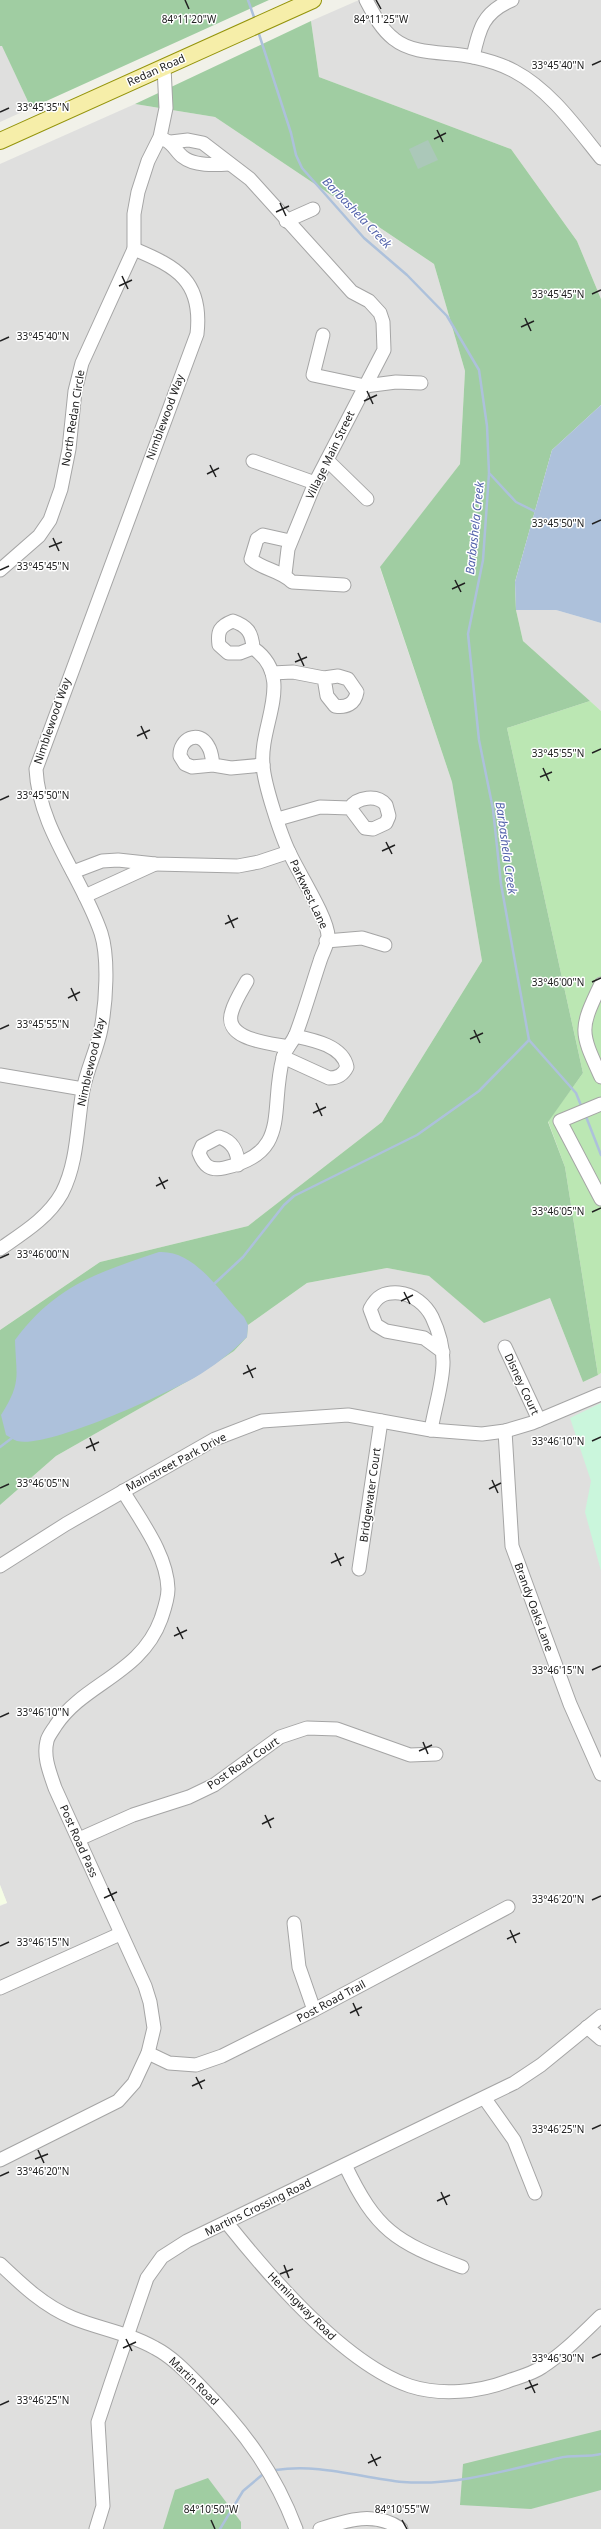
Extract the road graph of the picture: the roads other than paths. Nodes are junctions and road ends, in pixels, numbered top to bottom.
1 (313, 0) edge
2 (366, 0) edge
3 (512, 0) edge
4 (473, 57) junction
5 (164, 67) junction
6 (166, 140) junction
7 (0, 141) edge
8 (601, 158) edge
9 (228, 164) junction
10 (313, 208) dead end
11 (286, 221) junction
12 (134, 249) junction
13 (323, 335) dead end
14 (421, 383) dead end
15 (365, 386) junction
16 (327, 460) junction
17 (252, 461) dead end
18 (315, 483) junction
19 (367, 499) dead end
20 (290, 541) junction
21 (0, 570) edge
22 (285, 574) junction
23 (344, 585) dead end
24 (253, 648) dead end
25 (272, 673) junction
26 (324, 678) dead end
27 (213, 765) dead end
28 (263, 765) junction
29 (350, 808) dead end
30 (278, 819) junction
31 (289, 852) junction
32 (154, 864) junction
33 (73, 872) junction
34 (85, 896) junction
35 (326, 941) junction
36 (385, 945) dead end
37 (248, 981) dead end
38 (601, 984) edge
39 (296, 1036) junction
40 (285, 1052) junction
41 (0, 1075) edge
42 (601, 1077) edge
43 (84, 1089) junction
44 (596, 1105) edge
45 (238, 1165) dead end
46 (601, 1199) edge
47 (0, 1249) edge
48 (505, 1347) dead end
49 (443, 1352) junction
50 (601, 1394) edge
51 (539, 1420) junction
52 (381, 1421) junction
53 (431, 1430) junction
54 (505, 1431) junction
55 (123, 1491) junction
56 (0, 1566) edge
57 (359, 1569) dead end
58 (436, 1754) dead end
59 (601, 1774) edge
60 (78, 1839) junction
61 (508, 1907) dead end
62 (294, 1923) dead end
63 (120, 1934) junction
64 (0, 1988) edge
65 (314, 2010) junction
66 (601, 2016) edge
67 (587, 2027) junction
68 (601, 2039) edge
69 (148, 2054) junction
70 (485, 2099) junction
71 (0, 2160) edge
72 (345, 2164) junction
73 (535, 2193) dead end
74 (227, 2223) junction
75 (0, 2264) edge
76 (462, 2267) dead end
77 (601, 2316) edge
78 (128, 2336) junction
79 (96, 2529) edge
80 (296, 2529) edge
81 (320, 2529) edge
82 (401, 2529) edge

1 - 5 main road, Redan Road
2 - 4 street
3 - 4 street
4 - 8 street
5 - 6 street, North Redan Circle
5 - 7 main road, Redan Road
6 - 9 street, Village Main Street
6 - 9 street
6 - 12 street, North Redan Circle
9 - 11 street, Village Main Street
10 - 11 street
11 - 15 street, Village Main Street
12 - 21 street, North Redan Circle
12 - 33 street, Nimblewood Way
13 - 15 street
14 - 15 street
15 - 16 street, Village Main Street
16 - 18 street, Village Main Street
16 - 19 street
17 - 18 street
18 - 20 street, Village Main Street
20 - 22 street, Village Main Street
20 - 22 street
22 - 23 street
24 - 25 street
25 - 26 street
25 - 28 street, Parkwest Lane
27 - 28 street
28 - 30 street, Parkwest Lane
29 - 30 street
30 - 31 street, Parkwest Lane
31 - 32 street
31 - 35 street, Parkwest Lane
32 - 33 street
32 - 34 street
33 - 34 street, Nimblewood Way
34 - 43 street, Nimblewood Way
35 - 36 street
35 - 39 street, Parkwest Lane
37 - 40 street
38 - 42 street
39 - 40 street, Parkwest Lane
39 - 40 street
40 - 45 street, Parkwest Lane
41 - 43 street
43 - 47 street, Nimblewood Way
44 - 46 street
48 - 51 street, Disney Court
49 - 49 street
49 - 53 street
50 - 51 street, Mainstreet Park Drive
51 - 54 street, Mainstreet Park Drive
52 - 53 street, Mainstreet Park Drive
52 - 55 street, Mainstreet Park Drive
52 - 57 street, Bridgewater Court
53 - 54 street, Mainstreet Park Drive
54 - 59 street, Brandy Oaks Lane
55 - 56 street, Mainstreet Park Drive
55 - 60 street, Post Road Pass
58 - 60 street, Post Road Court
60 - 63 street, Post Road Pass
61 - 65 street, Post Road Trail
62 - 65 street
63 - 64 street
63 - 69 street, Post Road Pass
65 - 69 street, Post Road Trail
66 - 67 street, Martins Crossing Road
67 - 68 street
67 - 70 street, Martins Crossing Road
69 - 71 street, Post Road Pass
70 - 72 street, Martins Crossing Road
70 - 73 street
72 - 74 street, Martins Crossing Road
72 - 76 street
74 - 77 street, Hemingway Road
74 - 78 street, Martins Crossing Road
75 - 78 street, Martin Road
78 - 79 street, Martins Crossing Road
78 - 80 street, Martin Road
81 - 82 street

